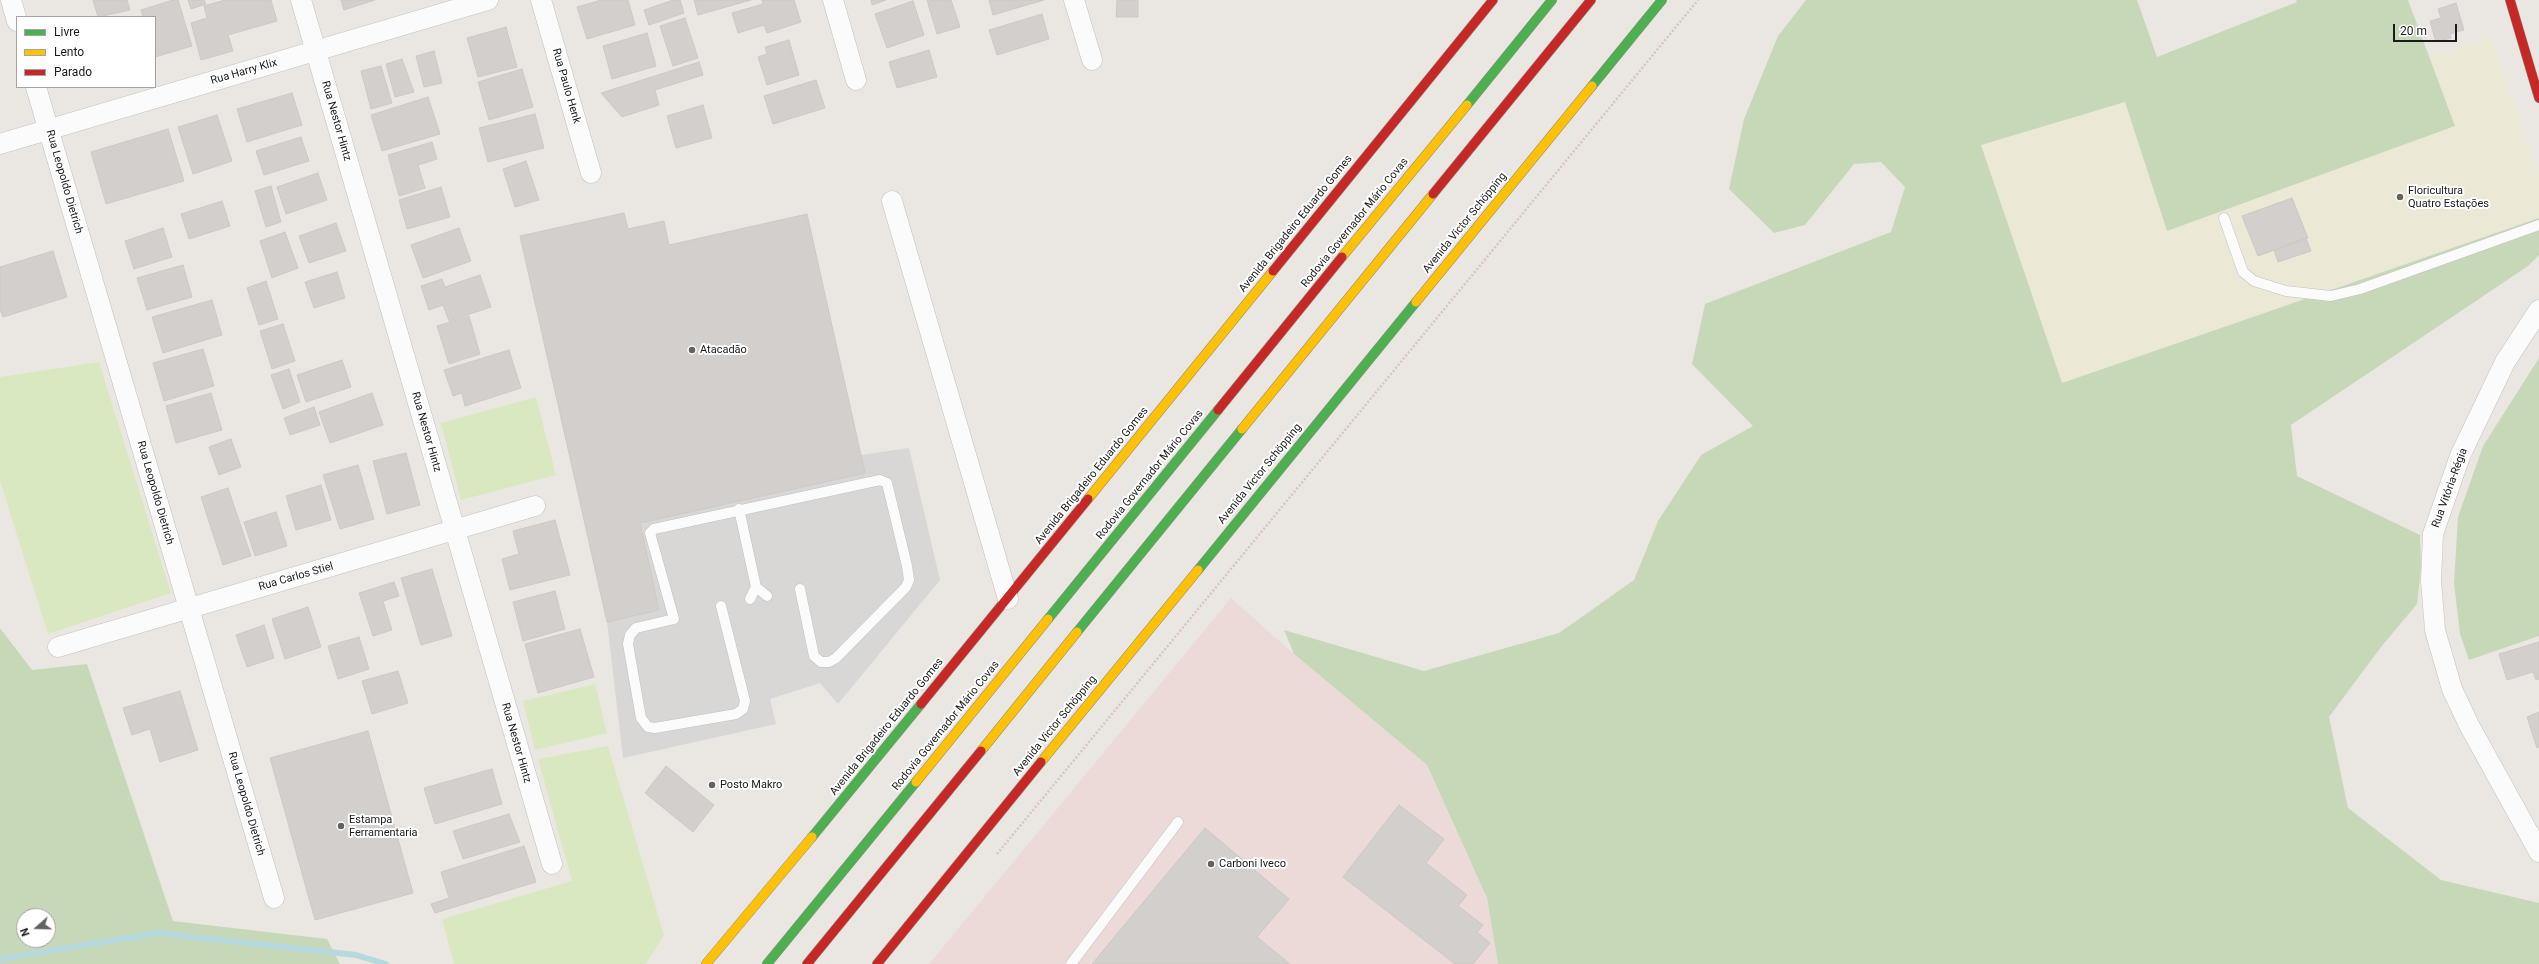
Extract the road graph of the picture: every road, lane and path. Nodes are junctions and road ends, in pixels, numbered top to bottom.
1 (11, 0) edge
2 (301, 0) edge
3 (488, 0) edge
4 (541, 0) edge
5 (833, 0) edge
6 (1074, 0) edge
7 (1493, 0) edge
8 (1552, 0) edge
9 (1591, 0) edge
10 (1662, 0) edge
11 (1698, 0) edge
12 (2510, 0) edge
13 (16, 18) edge
14 (316, 51) junction
15 (1092, 60) dead end
16 (856, 80) dead end
17 (36, 88) edge
18 (2539, 98) edge
19 (49, 129) junction
20 (0, 144) edge
21 (591, 173) dead end
22 (892, 201) dead end
23 (2224, 218) dead end
24 (2539, 225) edge
25 (2539, 310) edge
26 (535, 506) dead end
27 (739, 509) junction
28 (455, 530) junction
29 (756, 587) junction
30 (800, 589) dead end
31 (766, 596) dead end
32 (1008, 598) junction
33 (750, 599) dead end
34 (721, 606) dead end
35 (189, 608) junction
36 (58, 647) dead end
37 (1178, 822) dead end
38 (2539, 852) edge
39 (993, 859) dead end
40 (552, 864) dead end
41 (274, 898) dead end
42 (706, 964) edge
43 (767, 964) edge
44 (807, 964) edge
45 (877, 964) edge
46 (1071, 964) edge

1 - 13 street
2 - 14 street, Rua Nestor Hintz
3 - 14 street, Rua Harry Klix
4 - 21 street, Rua Paulo Henk
5 - 16 street
6 - 15 street
7 - 32 main road, Avenida Brigadeiro Eduardo Gomes
8 - 43 main road, Rodovia Governador Mário Covas
9 - 44 main road
10 - 45 main road, Avenida Victor Schöpping
11 - 39 path
12 - 18 main road
14 - 19 street, Rua Harry Klix
14 - 28 street, Rua Nestor Hintz
17 - 19 street, Rua Leopoldo Dietrich
19 - 20 street, Rua Harry Klix
19 - 35 street, Rua Leopoldo Dietrich
22 - 32 street
23 - 24 lane
25 - 38 street, Rua Vitória-Régia
26 - 28 street, Rua Carlos Stiel
27 - 29 lane
27 - 30 lane
27 - 34 lane
28 - 35 street, Rua Carlos Stiel
28 - 40 street, Rua Nestor Hintz
29 - 31 lane
29 - 33 lane
32 - 42 main road, Avenida Brigadeiro Eduardo Gomes
35 - 36 street, Rua Carlos Stiel
35 - 41 street, Rua Leopoldo Dietrich
37 - 46 lane

